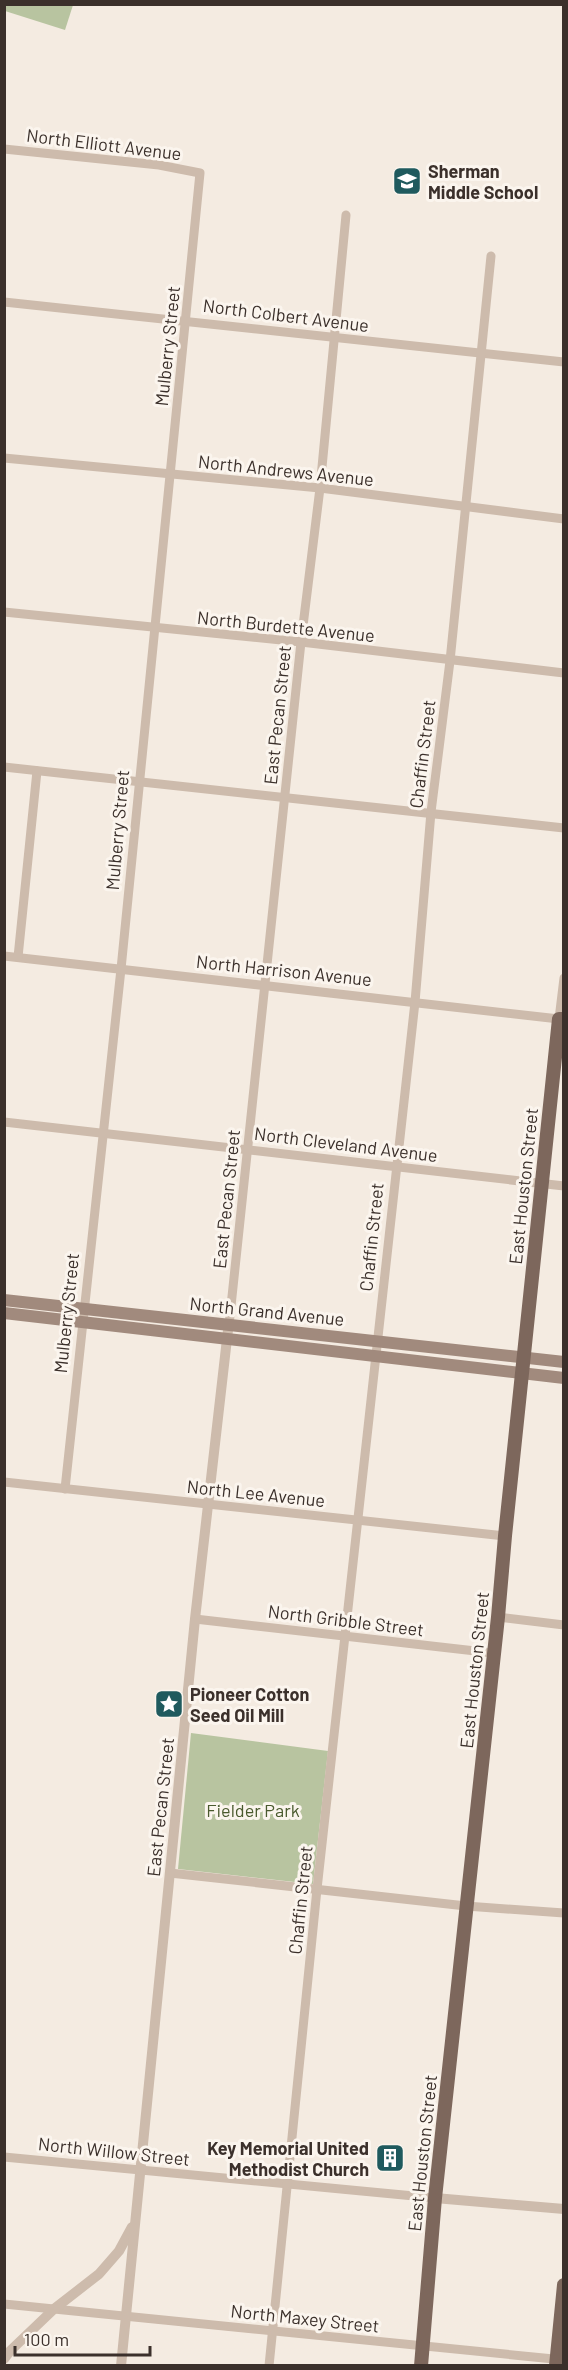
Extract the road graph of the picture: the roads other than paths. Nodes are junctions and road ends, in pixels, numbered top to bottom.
1 (4, 149) edge
2 (200, 173) joint
3 (346, 214) dead end
4 (491, 256) dead end
5 (4, 302) edge
6 (187, 320) junction
7 (333, 337) junction
8 (480, 353) junction
9 (564, 362) edge
10 (4, 458) edge
11 (169, 475) junction
12 (320, 488) junction
13 (465, 507) junction
14 (564, 519) edge
15 (4, 612) edge
16 (154, 628) junction
17 (300, 642) junction
18 (450, 661) junction
19 (564, 674) edge
20 (4, 767) edge
21 (37, 771) junction
22 (138, 781) junction
23 (285, 797) junction
24 (431, 812) junction
25 (564, 828) edge
26 (4, 956) edge
27 (18, 957) junction
28 (121, 969) junction
29 (564, 978) edge
30 (266, 986) junction
31 (415, 1002) junction
32 (561, 1019) edge
33 (4, 1122) edge
34 (102, 1134) junction
35 (249, 1149) junction
36 (395, 1166) junction
37 (542, 1183) junction
38 (564, 1186) edge
39 (4, 1300) edge
40 (83, 1308) junction
41 (4, 1314) edge
42 (82, 1322) junction
43 (229, 1325) junction
44 (227, 1339) junction
45 (377, 1341) junction
46 (375, 1356) junction
47 (525, 1358) junction
48 (564, 1362) edge
49 (523, 1373) junction
50 (564, 1378) edge
51 (4, 1482) edge
52 (65, 1489) junction
53 (208, 1505) junction
54 (357, 1520) junction
55 (505, 1536) junction
56 (498, 1617) junction
57 (195, 1619) junction
58 (564, 1625) edge
59 (345, 1636) junction
60 (493, 1653) junction
61 (170, 1873) junction
62 (318, 1889) junction
63 (466, 1906) junction
64 (564, 1913) edge
65 (4, 2157) edge
66 (141, 2171) junction
67 (288, 2185) junction
68 (435, 2198) junction
69 (564, 2209) edge
70 (135, 2220) junction
71 (564, 2285) edge
72 (4, 2304) edge
73 (54, 2309) junction
74 (126, 2316) junction
75 (272, 2331) junction
76 (423, 2346) junction
77 (4, 2359) edge
78 (559, 2362) edge
79 (121, 2366) edge
80 (269, 2366) edge
81 (422, 2366) edge

1 - 2 street, North Elliott Avenue
2 - 6 street, Mulberry Street
3 - 7 street, East Pecan Street
4 - 8 street, Chaffin Street
5 - 6 street, North Colbert Avenue
6 - 7 street, North Colbert Avenue
6 - 11 street, Mulberry Street
7 - 8 street, North Colbert Avenue
7 - 12 street, East Pecan Street
8 - 9 street, North Colbert Avenue
8 - 13 street, Chaffin Street
10 - 11 street, North Andrews Avenue
11 - 12 street, North Andrews Avenue
11 - 16 street, Mulberry Street
12 - 13 street, North Andrews Avenue
12 - 17 street, East Pecan Street
13 - 14 street, North Andrews Avenue
13 - 18 street, Chaffin Street
15 - 16 street, North Burdette Avenue
16 - 17 street, North Burdette Avenue
16 - 22 street, Mulberry Street
17 - 18 street, North Burdette Avenue
17 - 23 street, East Pecan Street
18 - 19 street, North Burdette Avenue
18 - 24 street, Chaffin Street
20 - 21 street
21 - 22 street
21 - 27 street
22 - 23 street
22 - 28 street, Mulberry Street
23 - 24 street
23 - 30 street, East Pecan Street
24 - 25 street
24 - 31 street, Chaffin Street
26 - 27 street, North Harrison Avenue
27 - 28 street, North Harrison Avenue
28 - 30 street, North Harrison Avenue
28 - 34 street, Mulberry Street
29 - 32 street, East Houston Street
30 - 31 street, North Harrison Avenue
30 - 35 street, East Pecan Street
31 - 32 street, North Harrison Avenue
31 - 36 street, Chaffin Street
32 - 37 main road, East Houston Street
33 - 34 street, North Cleveland Avenue
34 - 35 street, North Cleveland Avenue
34 - 40 street, Mulberry Street
35 - 36 street, North Cleveland Avenue
35 - 43 street, East Pecan Street
36 - 37 street, North Cleveland Avenue
36 - 45 street, Chaffin Street
37 - 38 street, North Cleveland Avenue
37 - 47 main road, East Houston Street
39 - 40 main road, North Grand Avenue
40 - 42 street, Mulberry Street
40 - 43 main road, North Grand Avenue
41 - 42 main road, North Grand Avenue
42 - 44 main road, North Grand Avenue
42 - 52 street, Mulberry Street
43 - 44 street, East Pecan Street
43 - 45 main road, North Grand Avenue
44 - 46 main road, North Grand Avenue
44 - 53 street, East Pecan Street
45 - 46 street, Chaffin Street
45 - 47 main road, North Grand Avenue
46 - 49 main road, North Grand Avenue
46 - 54 street, Chaffin Street
47 - 48 main road, North Grand Avenue
47 - 49 main road, East Houston Street
49 - 50 main road, North Grand Avenue
49 - 55 main road, East Houston Street
51 - 52 street, North Lee Avenue
52 - 53 street, North Lee Avenue
53 - 54 street, North Lee Avenue
53 - 57 street, East Pecan Street
54 - 55 street, North Lee Avenue
54 - 59 street, Chaffin Street
55 - 56 main road, East Houston Street
56 - 58 street
56 - 60 main road, East Houston Street
57 - 59 street, North Gribble Street
57 - 61 street, East Pecan Street
59 - 60 street, North Gribble Street
59 - 62 street, Chaffin Street
60 - 63 main road, East Houston Street
61 - 62 street
61 - 66 street, East Pecan Street
62 - 63 street
62 - 67 street, Chaffin Street
63 - 64 street
63 - 68 main road, East Houston Street
65 - 66 street, North Willow Street
66 - 67 street, North Willow Street
66 - 70 street, East Pecan Street
67 - 68 street, North Willow Street
67 - 75 street, Chaffin Street
68 - 69 street
68 - 76 main road, East Houston Street
70 - 73 street
70 - 74 street, East Pecan Street
71 - 78 main road
72 - 73 street, North Maxey Street
73 - 74 street, North Maxey Street
73 - 77 street
74 - 75 street, North Maxey Street
74 - 79 street, East Pecan Street
75 - 76 street, North Maxey Street
75 - 80 street, Chaffin Street
76 - 78 street, North Maxey Street
76 - 81 main road, East Houston Street

